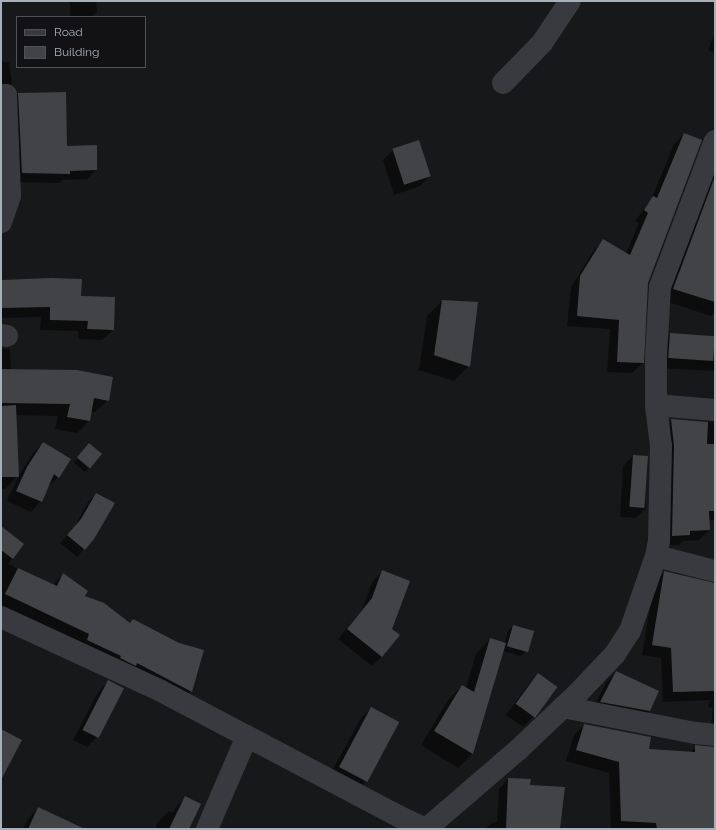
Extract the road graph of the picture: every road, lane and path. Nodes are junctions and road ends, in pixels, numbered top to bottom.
1 (570, 1) edge
2 (503, 83) dead end
3 (1, 94) edge
4 (715, 141) edge
5 (1, 222) edge
6 (656, 405) junction
7 (715, 410) edge
8 (656, 556) junction
9 (715, 571) edge
10 (1, 617) edge
11 (563, 707) junction
12 (715, 735) edge
13 (247, 736) junction
14 (404, 825) edge
15 (207, 829) edge
16 (426, 829) edge

1 - 2 street
3 - 5 street
4 - 6 street
6 - 7 street
6 - 8 street
8 - 9 street
8 - 11 street
10 - 13 street
11 - 12 street
11 - 16 street
13 - 14 street
13 - 15 street
14 - 16 street

